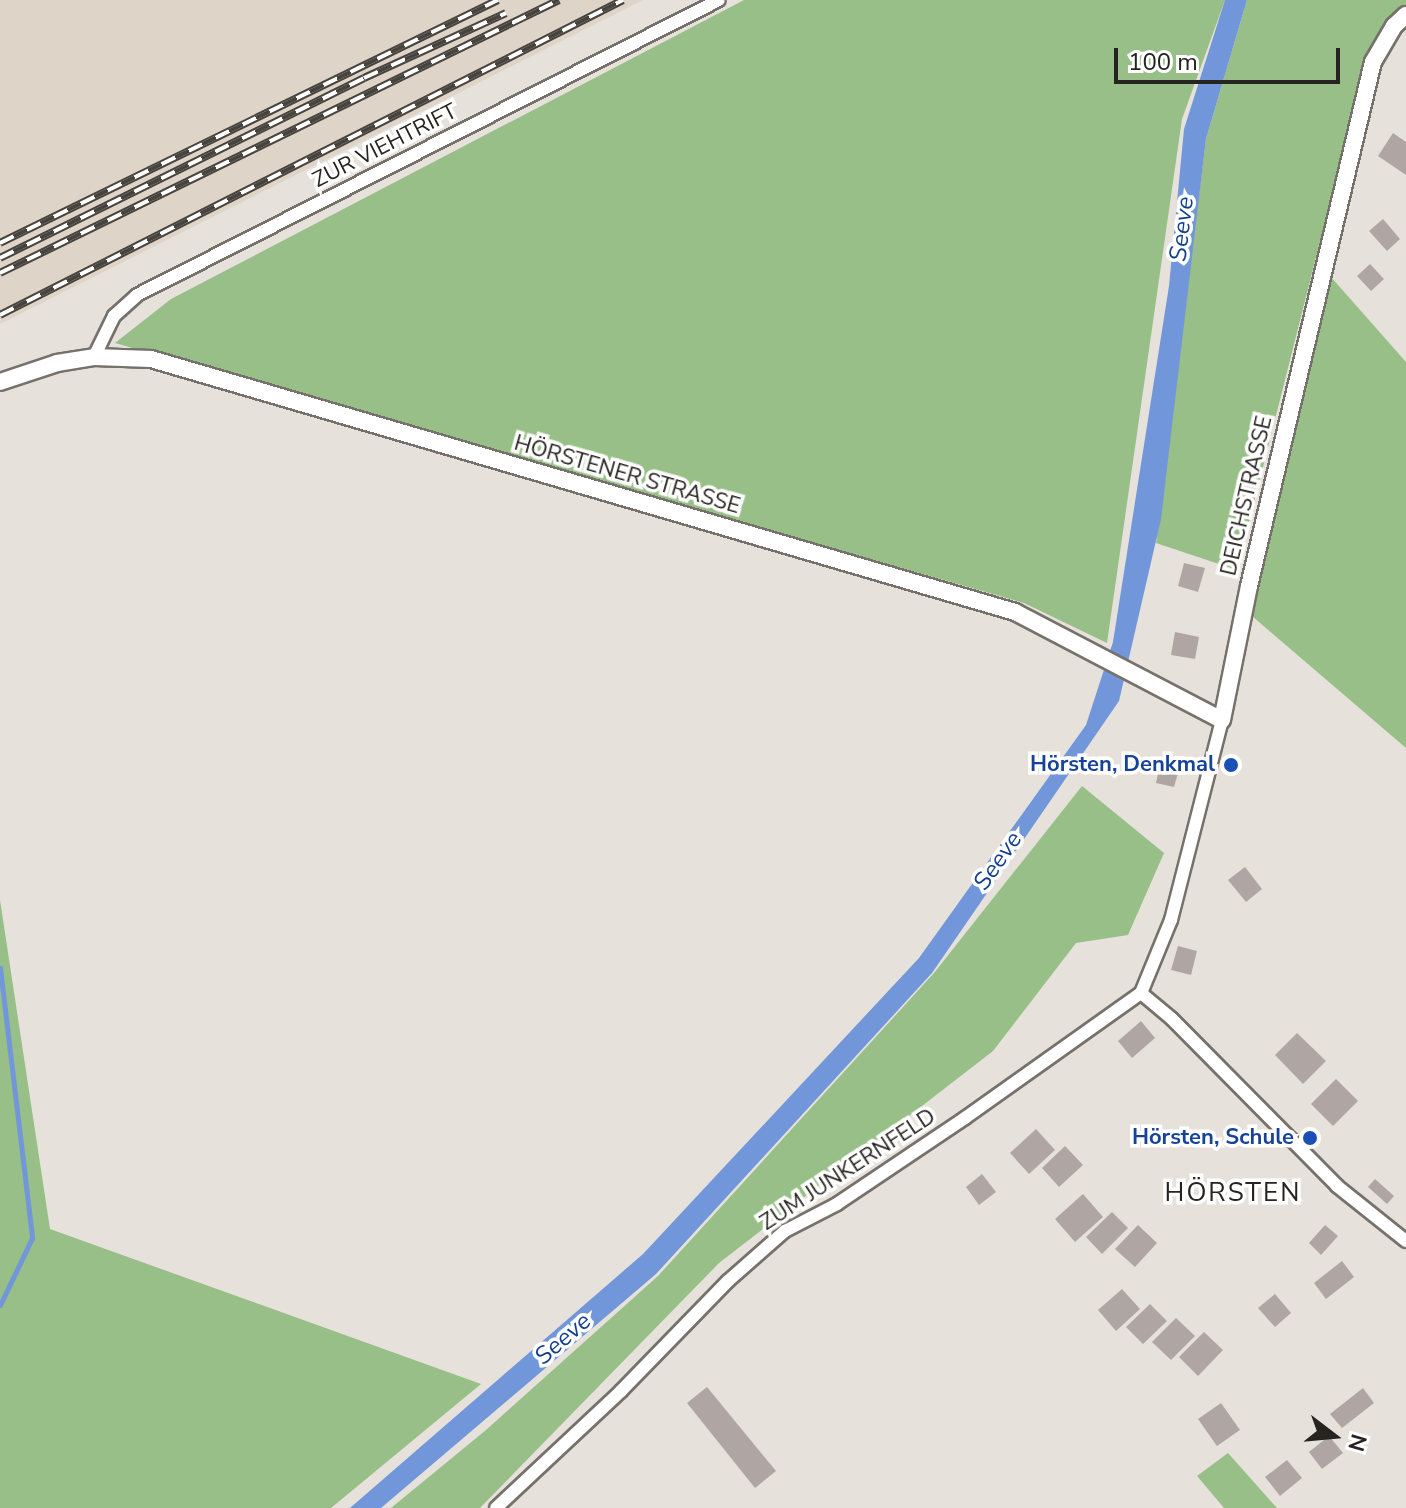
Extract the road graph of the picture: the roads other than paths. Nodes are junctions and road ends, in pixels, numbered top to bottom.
1 (719, 0) edge
2 (1406, 15) edge
3 (94, 357) junction
4 (0, 382) edge
5 (1222, 720) junction
6 (1141, 993) junction
7 (1406, 1241) edge
8 (496, 1508) edge

1 - 3 street, ZUR VIEHTRIFT
2 - 5 street, DEICHSTRASSE
3 - 4 street, HÖRSTENER STRASSE
3 - 5 street, HÖRSTENER STRASSE
5 - 6 street, DEICHSTRASSE
6 - 7 street
6 - 8 street, ZUM JUNKERNFELD

